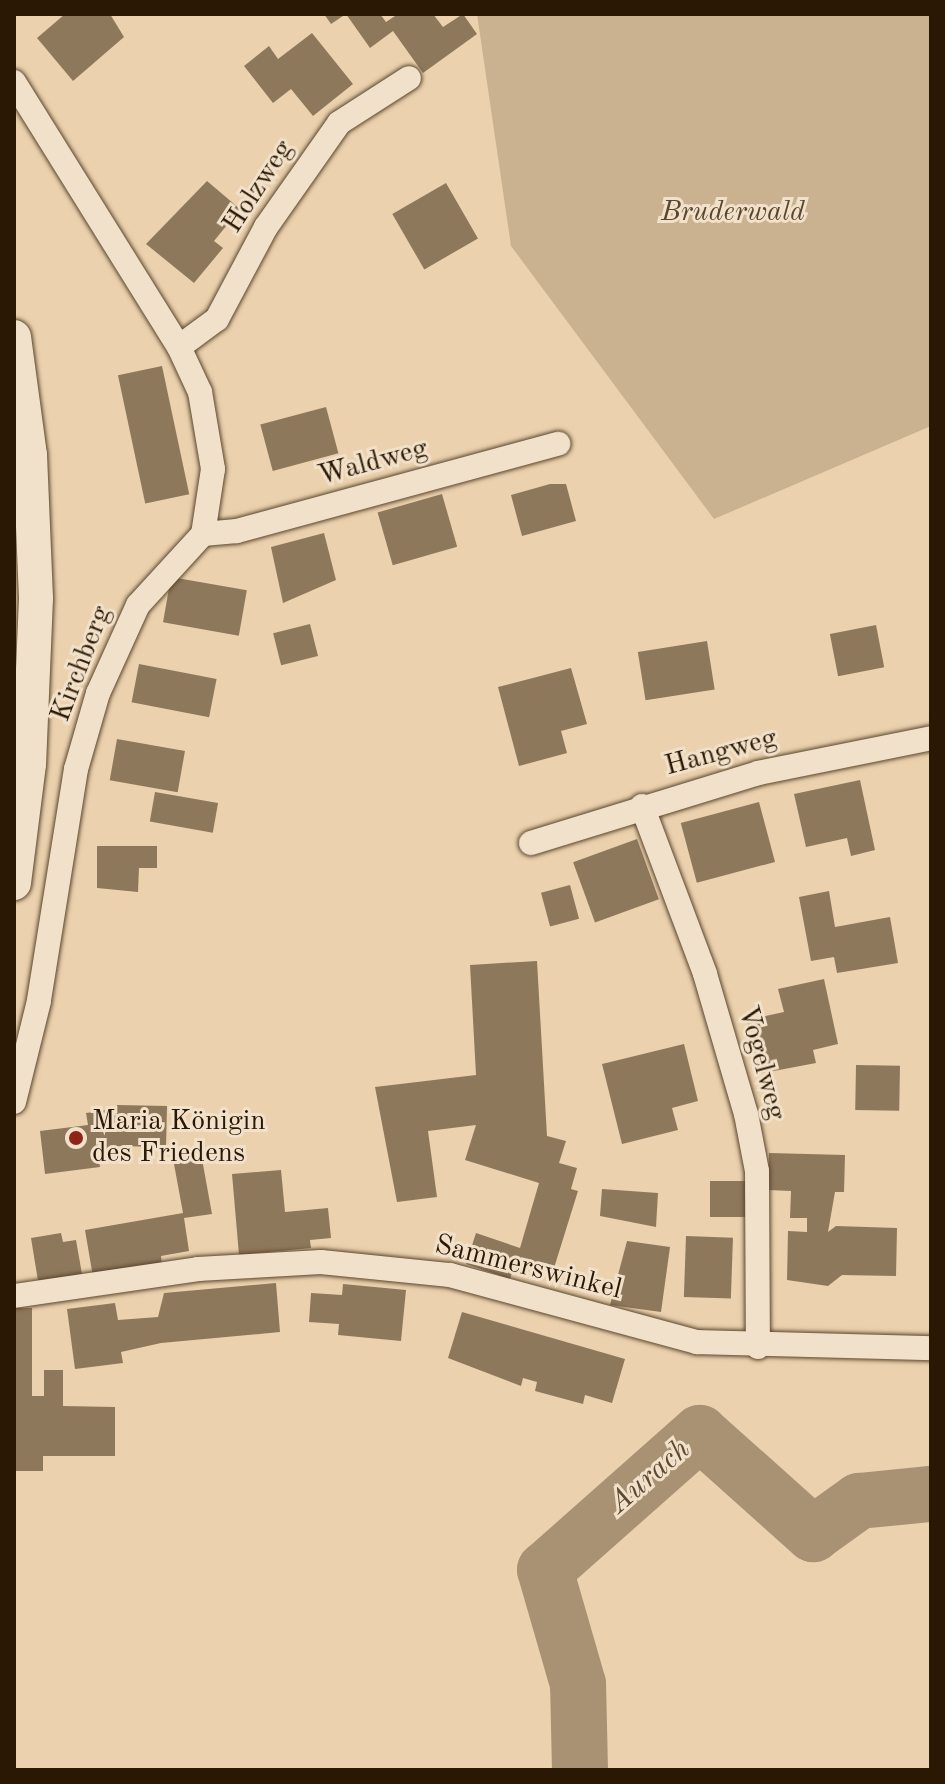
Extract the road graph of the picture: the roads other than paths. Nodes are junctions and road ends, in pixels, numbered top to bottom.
1 (409, 78) dead end
2 (14, 82) edge
3 (14, 337) edge
4 (179, 347) junction
5 (558, 444) dead end
6 (203, 534) junction
7 (931, 738) edge
8 (642, 806) junction
9 (531, 843) dead end
10 (14, 883) edge
11 (14, 1102) edge
12 (14, 1296) edge
13 (758, 1347) junction
14 (931, 1348) edge

1 - 4 street, Holzweg
2 - 4 street, Kirchberg
3 - 10 main road
4 - 6 street, Kirchberg
5 - 6 street, Waldweg
6 - 11 street, Kirchberg
7 - 8 street, Hangweg
8 - 9 street, Hangweg
8 - 13 street, Vogelweg
12 - 13 street, Sammerswinkel
13 - 14 street, Sammerswinkel

